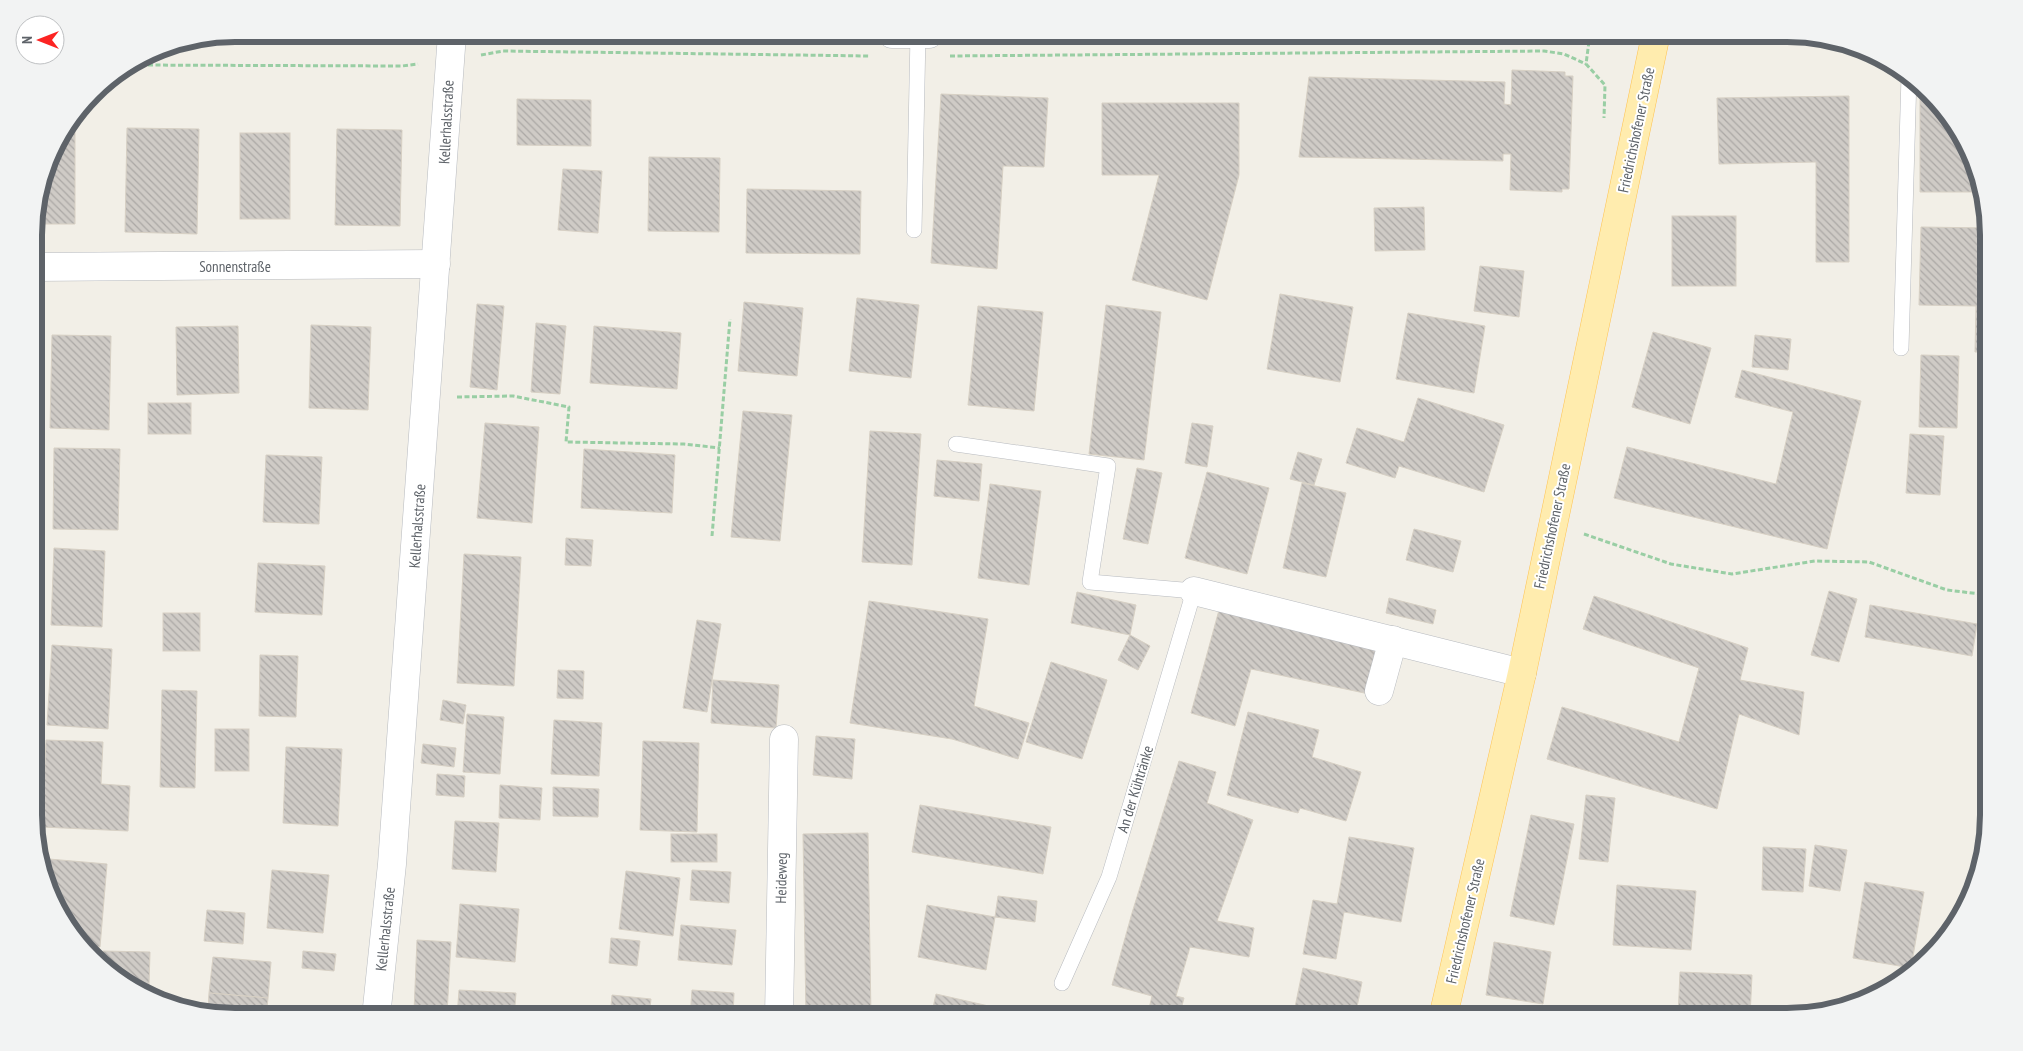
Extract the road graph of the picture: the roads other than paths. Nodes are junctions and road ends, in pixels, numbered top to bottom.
1 (922, 42) edge
2 (1654, 42) edge
3 (450, 47) edge
4 (1909, 85) edge
5 (914, 230) dead end
6 (436, 264) junction
7 (42, 267) edge
8 (1901, 348) dead end
9 (956, 444) dead end
10 (1194, 591) junction
11 (1393, 640) junction
12 (1522, 673) junction
13 (1379, 691) dead end
14 (784, 739) dead end
15 (1062, 983) dead end
16 (377, 1008) edge
17 (779, 1008) edge
18 (1445, 1008) edge

1 - 5 lane
2 - 12 main road, Friedrichshofener Straße
3 - 6 street, Kellerhalsstraße
4 - 8 lane
6 - 7 street, Sonnenstraße
6 - 16 street, Kellerhalsstraße
9 - 10 lane
10 - 11 street
10 - 15 lane, An der Kühtränke
11 - 12 street
11 - 13 street
12 - 18 main road, Friedrichshofener Straße
14 - 17 street, Heideweg

